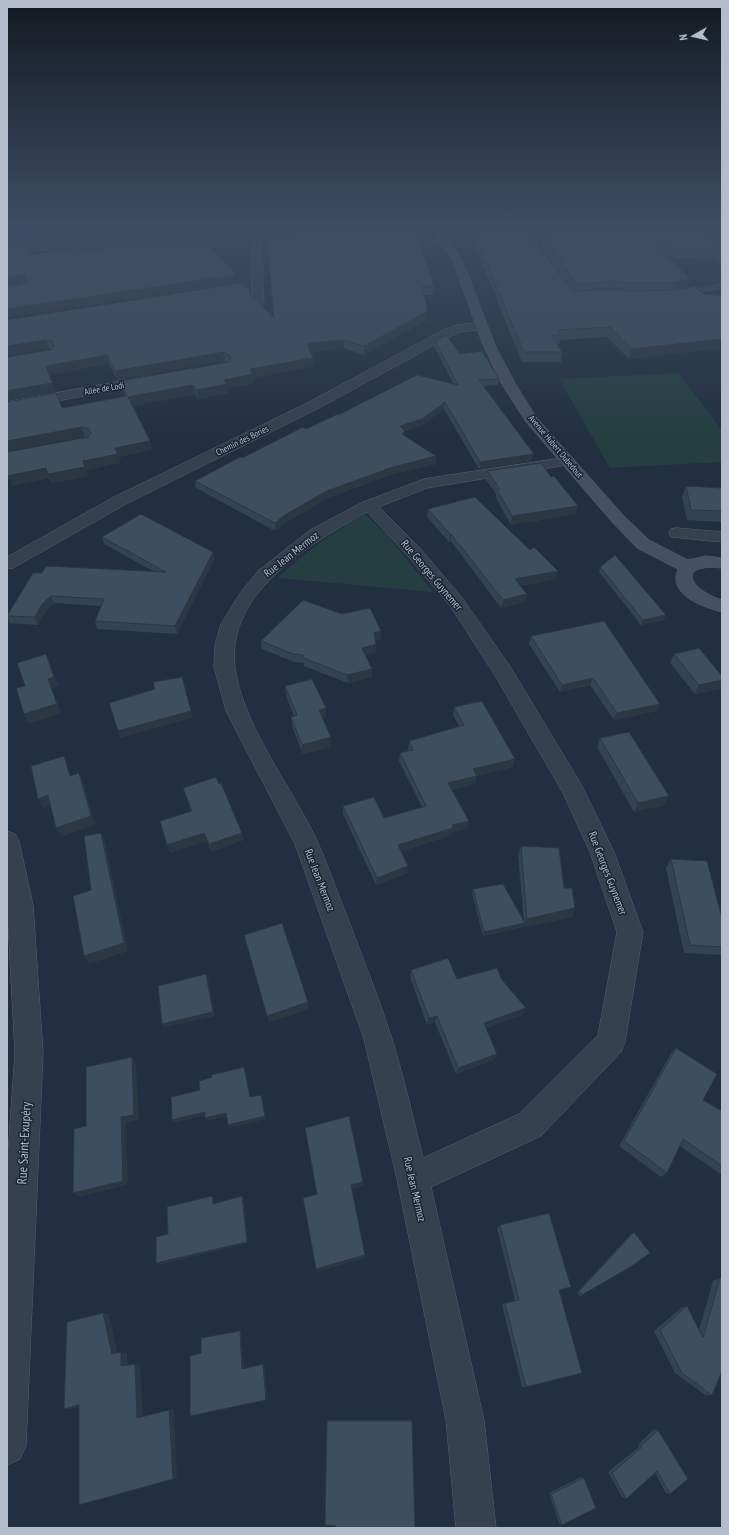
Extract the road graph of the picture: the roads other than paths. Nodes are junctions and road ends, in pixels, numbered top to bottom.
1 (258, 298) edge
2 (471, 298) edge
3 (258, 304) edge
4 (482, 326) junction
5 (163, 378) edge
6 (7, 406) edge
7 (568, 461) junction
8 (369, 505) junction
9 (677, 533) dead end
10 (722, 536) edge
11 (722, 563) edge
12 (7, 564) edge
13 (688, 567) junction
14 (722, 606) edge
15 (7, 840) edge
16 (413, 1179) junction
17 (7, 1446) edge
18 (476, 1528) edge

1 - 3 street
2 - 4 main road, Avenue Hubert Dubedout
4 - 7 main road, Avenue Hubert Dubedout
4 - 12 street, Chemin des Bories
5 - 6 street, Allée de Lodi
7 - 8 street, Rue Jean Mermoz
7 - 13 main road, Avenue Hubert Dubedout
8 - 16 street, Rue Jean Mermoz
8 - 16 street, Rue Georges Guynemer
9 - 10 street
11 - 13 main road
13 - 14 main road
15 - 17 street, Rue Saint-Exupéry
16 - 18 street, Rue Jean Mermoz

